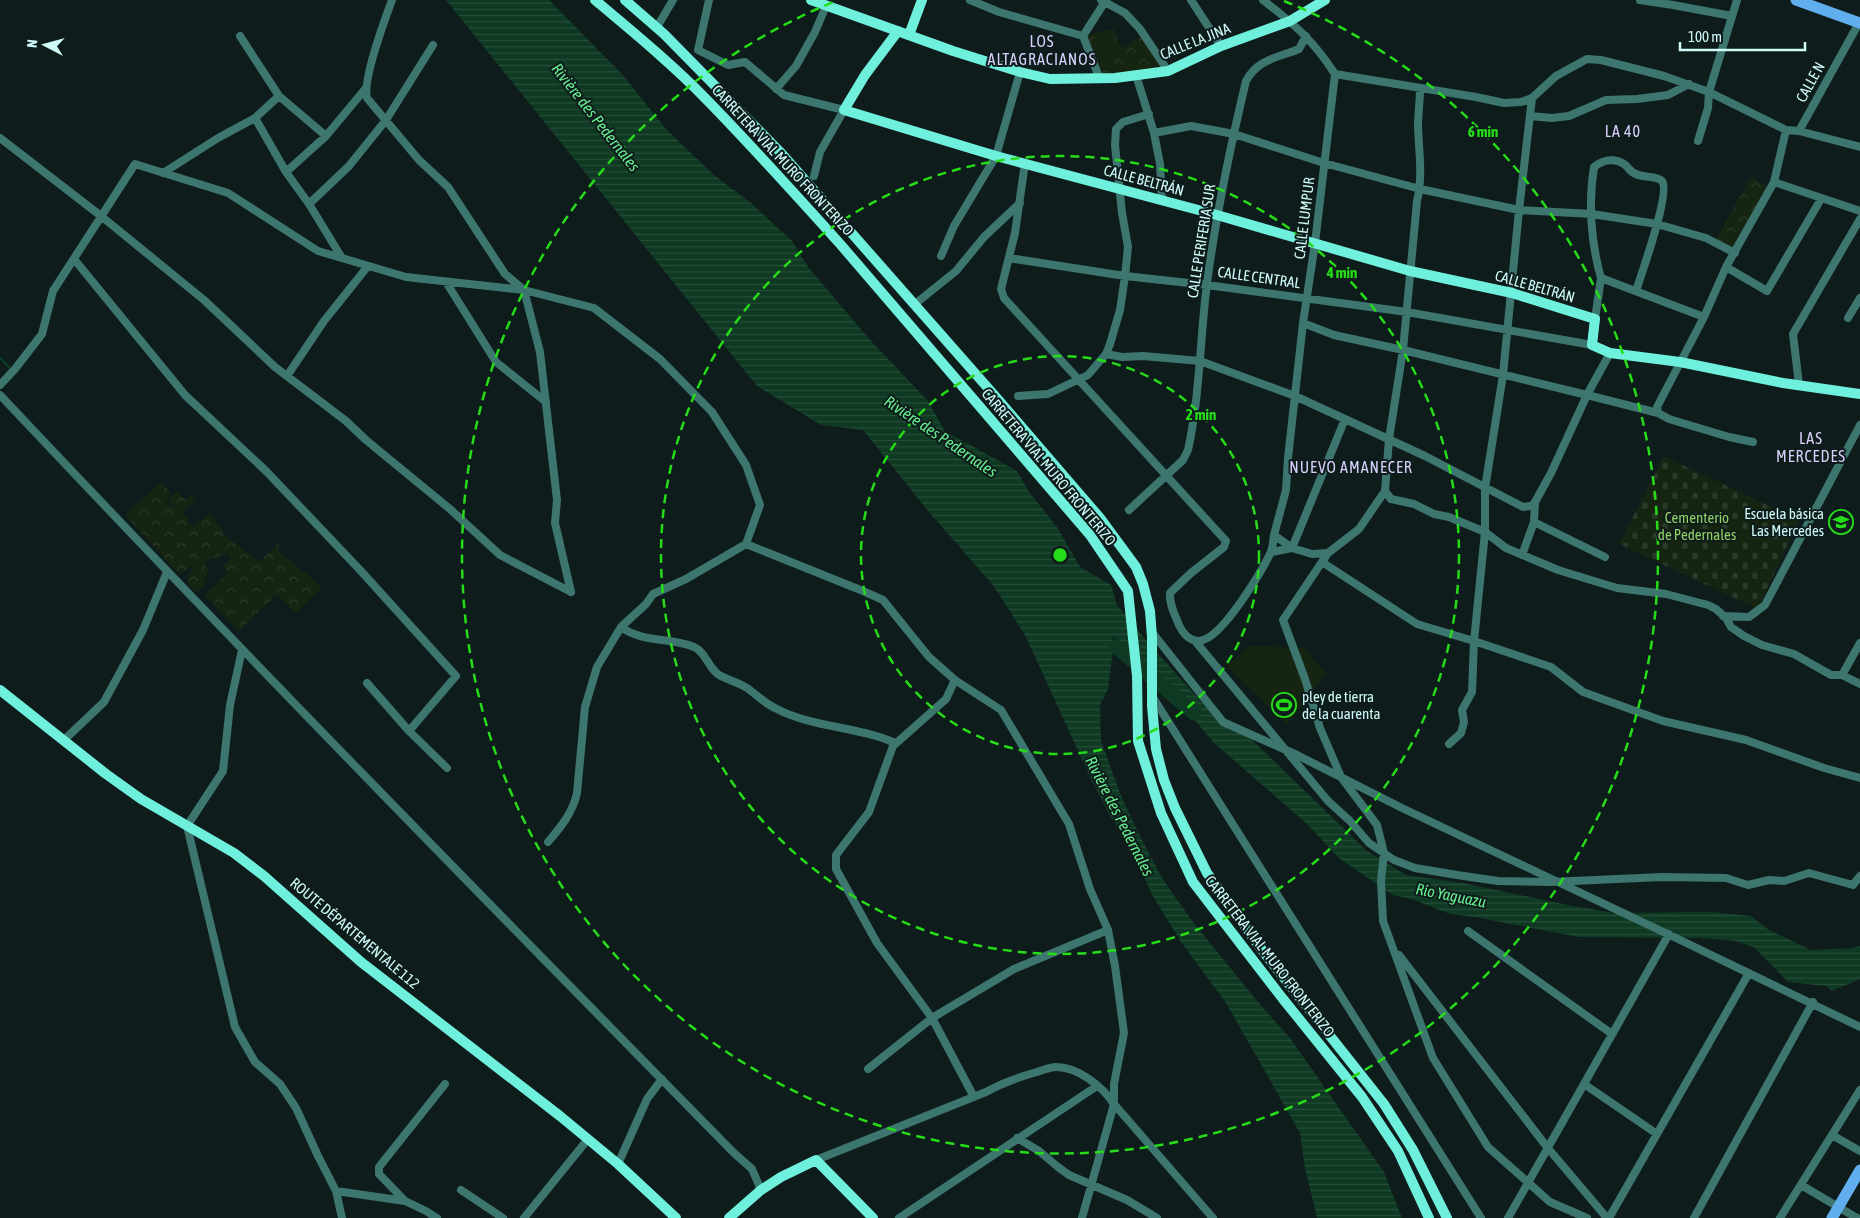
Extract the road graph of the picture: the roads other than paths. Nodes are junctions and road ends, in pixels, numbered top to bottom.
1 (392, 0) edge
2 (595, 0) edge
3 (625, 0) edge
4 (673, 0) edge
5 (710, 0) edge
6 (811, 0) edge
7 (922, 0) edge
8 (970, 0) edge
9 (1191, 0) edge
10 (1263, 0) edge
11 (1325, 0) edge
12 (1640, 0) edge
13 (1737, 0) edge
14 (1796, 0) edge
15 (1104, 1) edge
16 (826, 6) junction
17 (1732, 16) junction
18 (1290, 21) junction
19 (1860, 22) edge
20 (656, 27) junction
21 (898, 31) junction
22 (909, 35) junction
23 (240, 36) dead end
24 (1083, 36) junction
25 (1306, 36) junction
26 (432, 45) dead end
27 (1221, 46) junction
28 (1168, 71) junction
29 (1020, 72) junction
30 (1335, 74) junction
31 (1136, 76) junction
32 (1099, 77) junction
33 (1689, 84) junction
34 (366, 88) junction
35 (1420, 88) junction
36 (776, 89) junction
37 (1709, 92) junction
38 (279, 96) junction
39 (1532, 98) junction
40 (844, 110) junction
41 (1149, 114) junction
42 (1530, 116) junction
43 (256, 118) junction
44 (386, 120) junction
45 (1786, 130) junction
46 (1799, 131) junction
47 (1154, 133) junction
48 (1234, 134) junction
49 (326, 136) junction
50 (0, 138) edge
51 (1698, 141) dead end
52 (1860, 147) edge
53 (996, 156) junction
54 (1025, 163) junction
55 (1324, 163) junction
56 (163, 172) junction
57 (286, 172) junction
58 (814, 176) dead end
59 (1774, 182) junction
60 (1120, 188) junction
61 (1420, 189) junction
62 (1821, 199) junction
63 (1162, 200) junction
64 (1020, 203) junction
65 (309, 204) junction
66 (1519, 210) junction
67 (1860, 211) edge
68 (1592, 214) junction
69 (1217, 215) junction
70 (101, 216) junction
71 (1860, 219) edge
72 (1657, 224) junction
73 (1315, 243) junction
74 (1735, 253) junction
75 (941, 256) dead end
76 (74, 258) junction
77 (342, 258) junction
78 (1009, 258) junction
79 (368, 266) junction
80 (1726, 267) junction
81 (1410, 271) junction
82 (1125, 276) junction
83 (1601, 278) junction
84 (446, 282) junction
85 (1207, 284) junction
86 (524, 290) junction
87 (1636, 291) junction
88 (1512, 293) junction
89 (1306, 298) junction
90 (1860, 298) edge
91 (915, 304) junction
92 (1407, 312) junction
93 (1704, 317) junction
94 (1848, 318) dead end
95 (1595, 319) junction
96 (1303, 323) junction
97 (1507, 329) junction
98 (1592, 344) junction
99 (1403, 350) junction
100 (1610, 353) junction
101 (1106, 354) junction
102 (1200, 361) junction
103 (1680, 362) junction
104 (1503, 375) junction
105 (287, 376) junction
106 (1077, 379) junction
107 (0, 385) edge
108 (1799, 385) junction
109 (1860, 394) edge
110 (0, 395) edge
111 (1587, 395) junction
112 (1018, 396) dead end
113 (1295, 396) junction
114 (546, 402) junction
115 (1658, 413) junction
116 (1345, 419) junction
117 (1860, 425) edge
118 (1389, 439) junction
119 (1753, 442) dead end
120 (1166, 476) junction
121 (1485, 488) junction
122 (1386, 491) junction
123 (1535, 502) junction
124 (1129, 510) dead end
125 (1534, 522) junction
126 (1485, 532) junction
127 (1274, 535) junction
128 (746, 544) junction
129 (1292, 548) junction
130 (1272, 552) junction
131 (1328, 552) junction
132 (1522, 555) junction
133 (1604, 557) dead end
134 (1322, 562) junction
135 (167, 572) junction
136 (1723, 616) junction
137 (621, 627) junction
138 (1151, 631) junction
139 (1196, 641) junction
140 (1474, 641) junction
141 (1860, 643) edge
142 (242, 650) junction
143 (1842, 675) junction
144 (955, 680) junction
145 (367, 683) dead end
146 (1860, 684) edge
147 (0, 690) edge
148 (1152, 696) junction
149 (409, 731) junction
150 (64, 740) junction
151 (895, 743) junction
152 (1449, 744) dead end
153 (446, 768) dead end
154 (1341, 777) junction
155 (1860, 778) edge
156 (187, 826) junction
157 (548, 842) dead end
158 (1384, 853) junction
159 (1860, 876) edge
160 (1108, 930) junction
161 (1468, 931) dead end
162 (1669, 934) junction
163 (1394, 948) junction
164 (1749, 973) junction
165 (1813, 1002) dead end
166 (932, 1018) junction
167 (1860, 1027) edge
168 (1612, 1034) junction
169 (868, 1069) dead end
170 (662, 1079) junction
171 (445, 1084) dead end
172 (1584, 1084) junction
173 (1097, 1086) junction
174 (1860, 1090) edge
175 (974, 1097) junction
176 (1114, 1104) junction
177 (1657, 1134) junction
178 (1832, 1135) junction
179 (1017, 1138) junction
180 (588, 1139) junction
181 (1547, 1147) junction
182 (1860, 1151) edge
183 (816, 1160) junction
184 (618, 1164) junction
185 (1860, 1170) edge
186 (1528, 1182) junction
187 (1091, 1185) junction
188 (1801, 1185) junction
189 (461, 1190) dead end
190 (761, 1190) junction
191 (336, 1191) junction
192 (405, 1201) junction
193 (342, 1218) edge
194 (437, 1218) edge
195 (502, 1218) edge
196 (524, 1218) edge
197 (676, 1218) edge
198 (729, 1218) edge
199 (873, 1218) edge
200 (899, 1218) edge
201 (1082, 1218) edge
202 (1157, 1218) edge
203 (1213, 1218) edge
204 (1429, 1218) edge
205 (1447, 1218) edge
206 (1481, 1218) edge
207 (1508, 1218) edge
208 (1587, 1218) edge
209 (1608, 1218) edge
210 (1694, 1218) edge
211 (1780, 1218) edge
212 (1832, 1218) edge
213 (1857, 1218) edge

1 - 34 street
2 - 204 street, CARRETERA VIAL MURO FRONTERIZO
3 - 20 street, CARRETERA VIAL MURO FRONTERIZO
4 - 20 street
5 - 36 street, CALLE BELTRÁN
6 - 16 street, CALLE LA JINA
7 - 22 street
8 - 24 street
9 - 27 street
10 - 18 street
11 - 18 street, CALLE LA JINA
12 - 17 street
13 - 17 street
14 - 19 main road
15 - 24 street
15 - 28 street
16 - 21 street, CALLE LA JINA
16 - 36 street
17 - 37 street
18 - 25 street
18 - 27 street, CALLE LA JINA
19 - 46 street, CALLE N
20 - 91 street, CARRETERA VIAL MURO FRONTERIZO
21 - 22 street, CALLE LA JINA
21 - 40 street
22 - 29 street, CALLE LA JINA
23 - 38 street
24 - 32 street
25 - 30 street
25 - 48 street, CALLE PERIFERIA SUR
26 - 44 street
27 - 28 street, CALLE LA JINA
28 - 31 street, CALLE LA JINA
29 - 32 street, CALLE LA JINA
29 - 53 street
30 - 35 street
30 - 55 street, CALLE LUMPUR
31 - 32 street, CALLE LA JINA
31 - 41 street
33 - 37 street
33 - 39 street
33 - 42 street
34 - 44 street
34 - 49 street
35 - 39 street
35 - 61 street
36 - 40 street, CALLE BELTRÁN
37 - 45 street
37 - 51 street
38 - 43 street
38 - 49 street
39 - 42 street
40 - 53 street, CALLE BELTRÁN
40 - 58 street
41 - 47 street
41 - 60 street
42 - 66 street
43 - 56 street
43 - 57 street
44 - 65 street
44 - 86 street
45 - 46 street
45 - 59 street
46 - 52 street
47 - 48 street
47 - 63 street
48 - 55 street
48 - 69 street, CALLE PERIFERIA SUR
49 - 57 street
50 - 70 street
53 - 54 street, CALLE BELTRÁN
53 - 75 street
54 - 60 street, CALLE BELTRÁN
54 - 64 street
55 - 61 street
55 - 73 street, CALLE LUMPUR
56 - 70 street
56 - 77 street
57 - 65 street
59 - 62 street
59 - 74 street
60 - 63 street, CALLE BELTRÁN
60 - 82 street
61 - 66 street
61 - 81 street
62 - 67 street
62 - 80 street
63 - 69 street, CALLE BELTRÁN
64 - 78 street
64 - 91 street
65 - 77 street
66 - 68 street
66 - 88 street
68 - 72 street
68 - 72 street
68 - 83 street
69 - 73 street, CALLE BELTRÁN
69 - 85 street, CALLE PERIFERIA SUR
70 - 76 street
70 - 105 street
71 - 108 street
72 - 74 street
72 - 87 street
73 - 81 street, CALLE BELTRÁN
73 - 89 street, CALLE LUMPUR
74 - 80 street
76 - 107 street
76 - 149 street
77 - 79 street
78 - 82 street, CALLE CENTRAL
78 - 106 street
79 - 84 street
79 - 105 street
80 - 93 street
81 - 88 street, CALLE BELTRÁN
81 - 92 street
82 - 85 street, CALLE CENTRAL
82 - 101 street
83 - 87 street
83 - 95 street
84 - 86 street
84 - 114 street
85 - 89 street, CALLE CENTRAL
85 - 102 street, CALLE PERIFERIA SUR
86 - 114 street
86 - 128 street
87 - 93 street
88 - 95 street, CALLE BELTRÁN
88 - 97 street
89 - 92 street, CALLE CENTRAL
89 - 96 street, CALLE LUMPUR
90 - 94 street
91 - 138 street, CARRETERA VIAL MURO FRONTERIZO
92 - 97 street, CALLE CENTRAL
92 - 99 street
93 - 103 street
95 - 98 street
96 - 99 street
96 - 113 street, CALLE LUMPUR
97 - 98 street, CALLE CENTRAL
97 - 104 street
98 - 100 street, CALLE CENTRAL
99 - 104 street
99 - 118 street
100 - 103 street, CALLE CENTRAL
100 - 111 street
101 - 102 street
101 - 106 street
102 - 113 street
102 - 120 street, CALLE PERIFERIA SUR
103 - 108 street, CALLE CENTRAL
103 - 115 street
104 - 111 street
104 - 121 street
105 - 114 street
106 - 112 street
106 - 120 street
108 - 109 street, CALLE CENTRAL
110 - 135 street
111 - 115 street
111 - 123 street
113 - 116 street
113 - 127 street, CALLE LUMPUR
115 - 119 street
116 - 118 street
116 - 129 street
117 - 136 street
118 - 121 street
118 - 122 street
120 - 124 street, CALLE PERIFERIA SUR
120 - 139 street
121 - 123 street
121 - 126 street
122 - 126 street
122 - 131 street
123 - 125 street
125 - 132 street
125 - 133 street
126 - 132 street
126 - 140 street
127 - 129 street
127 - 130 street, CALLE LUMPUR
128 - 137 street
128 - 144 street
129 - 130 street
129 - 131 street
130 - 139 street
131 - 134 street
132 - 136 street
134 - 140 street
134 - 154 street
135 - 142 street
135 - 150 street
136 - 143 street
137 - 151 street
137 - 157 street
138 - 148 street, CARRETERA VIAL MURO FRONTERIZO
138 - 154 street
139 - 158 street
140 - 152 street
140 - 155 street
141 - 143 street
142 - 156 street
142 - 170 street
143 - 146 street
144 - 151 street
144 - 160 street
145 - 149 street
147 - 150 street, ROUTE DÉPARTEMENTALE 112
148 - 205 street, CARRETERA VIAL MURO FRONTERIZO
148 - 206 street
149 - 153 street
150 - 156 street, ROUTE DÉPARTEMENTALE 112
151 - 166 street
154 - 158 street
154 - 162 street
156 - 180 street, ROUTE DÉPARTEMENTALE 112
156 - 191 street
158 - 159 street
158 - 163 street
160 - 166 street
160 - 176 street
161 - 168 street
162 - 164 street
162 - 168 street
163 - 181 street
163 - 186 street
164 - 167 street
164 - 177 street
165 - 210 street
166 - 169 street
166 - 175 street
168 - 172 street
170 - 184 street
170 - 190 street
171 - 192 street
172 - 177 street
172 - 181 street
173 - 175 street
173 - 176 street
173 - 179 street
174 - 178 street
175 - 183 street
176 - 187 street
176 - 203 street
177 - 209 street
178 - 182 street
178 - 188 street
179 - 187 street
179 - 200 street
180 - 184 street, ROUTE DÉPARTEMENTALE 112
180 - 196 street
181 - 186 street
181 - 209 street
183 - 190 street
183 - 199 street
184 - 197 street, ROUTE DÉPARTEMENTALE 112
185 - 212 main road
186 - 207 street
186 - 208 street
187 - 201 street
187 - 202 street
188 - 211 street
188 - 213 street
189 - 195 street
190 - 198 street
191 - 192 street
191 - 193 street
192 - 194 street

